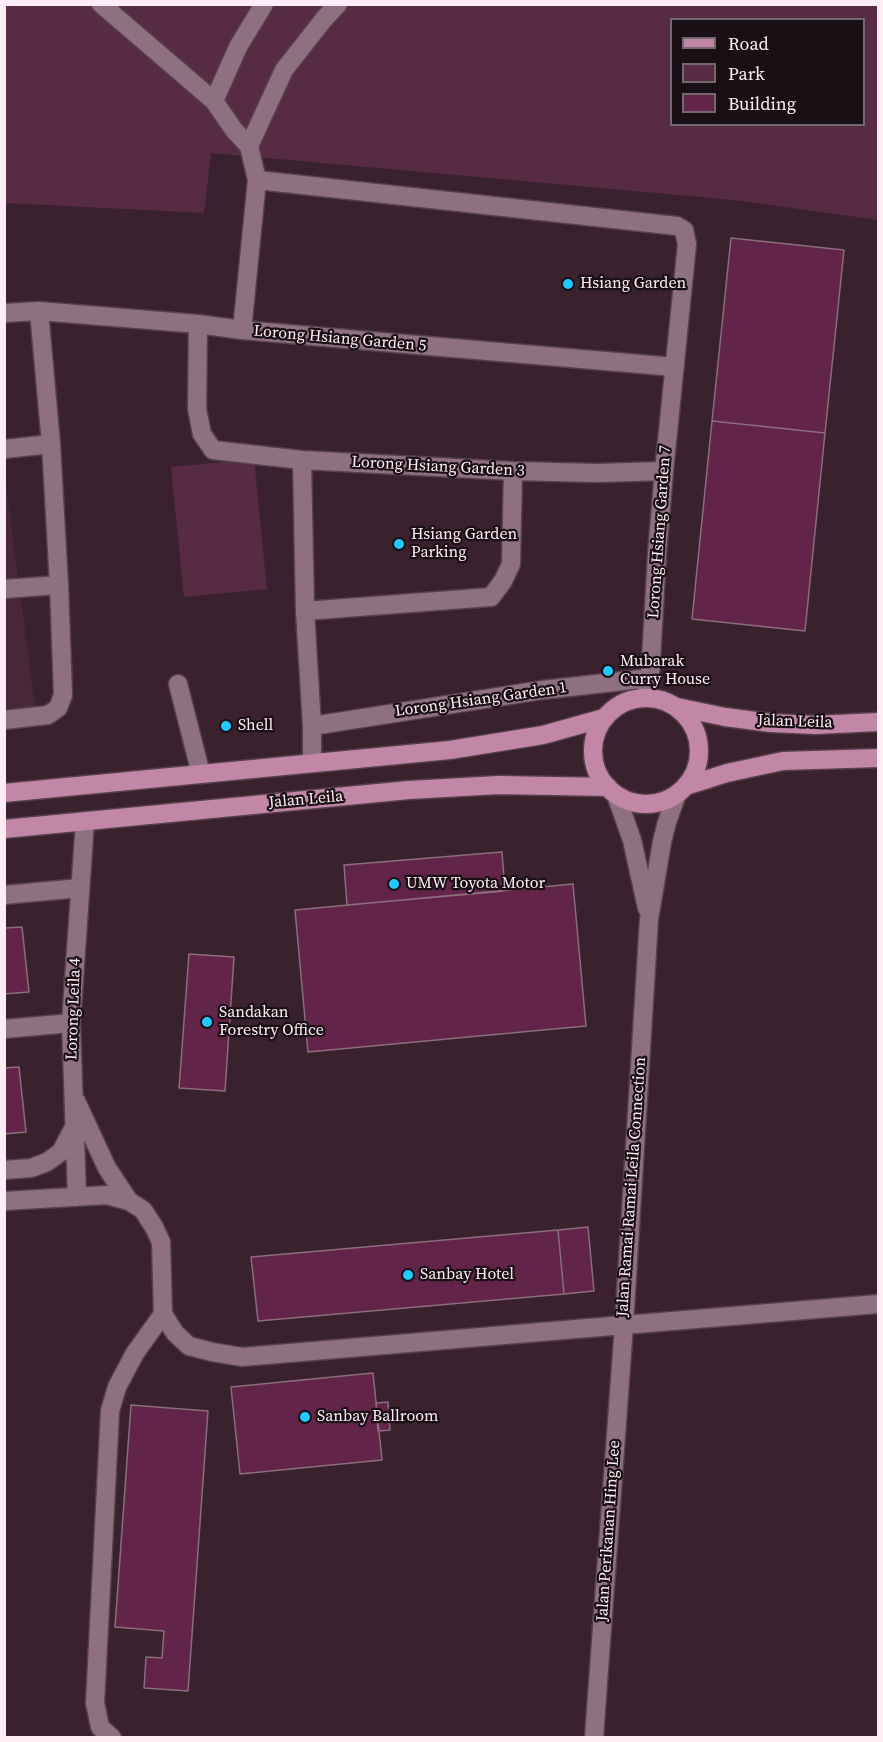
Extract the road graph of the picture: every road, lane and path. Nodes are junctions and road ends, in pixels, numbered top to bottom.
1 (101, 4) edge
2 (264, 4) edge
3 (338, 4) edge
4 (214, 101) junction
5 (249, 146) junction
6 (256, 180) junction
7 (39, 311) junction
8 (4, 313) edge
9 (198, 324) junction
10 (242, 330) junction
11 (675, 367) junction
12 (51, 444) junction
13 (4, 449) edge
14 (302, 460) junction
15 (513, 471) junction
16 (664, 471) junction
17 (59, 585) junction
18 (4, 589) edge
19 (305, 611) junction
20 (650, 678) junction
21 (178, 684) dead end
22 (646, 697) junction
23 (677, 707) junction
24 (604, 718) junction
25 (4, 720) edge
26 (879, 722) edge
27 (312, 726) junction
28 (879, 758) edge
29 (312, 763) junction
30 (201, 774) junction
31 (682, 790) junction
32 (612, 791) junction
33 (4, 793) edge
34 (85, 821) junction
35 (4, 829) edge
36 (80, 888) junction
37 (4, 895) edge
38 (649, 919) junction
39 (71, 1023) junction
40 (4, 1029) edge
41 (73, 1094) junction
42 (74, 1128) junction
43 (4, 1170) edge
44 (77, 1197) junction
45 (129, 1201) junction
46 (4, 1202) edge
47 (879, 1304) edge
48 (821, 1309) junction
49 (163, 1314) junction
50 (879, 1314) edge
51 (624, 1325) junction
52 (112, 1737) edge
53 (594, 1737) edge

1 - 4 street
2 - 4 street
3 - 5 street
4 - 5 street
5 - 6 street
6 - 10 street
6 - 11 street, Lorong Hsiang Garden 7
7 - 8 street, Lorong Hsiang Garden 5
7 - 9 street, Lorong Hsiang Garden 5
7 - 12 street
9 - 10 street, Lorong Hsiang Garden 5
9 - 14 street, Lorong Hsiang Garden 3
10 - 11 street, Lorong Hsiang Garden 5
11 - 16 street, Lorong Hsiang Garden 7
12 - 13 street
12 - 17 street
14 - 15 street, Lorong Hsiang Garden 3
14 - 19 street
15 - 16 street, Lorong Hsiang Garden 3
15 - 19 street
16 - 20 street, Lorong Hsiang Garden 7
17 - 18 street
17 - 25 street
19 - 27 street
20 - 22 street, Lorong Hsiang Garden 7
20 - 27 street, Lorong Hsiang Garden 1
21 - 30 street
22 - 23 main road
22 - 24 main road
23 - 26 main road, Jalan Leila
23 - 31 main road
24 - 29 main road
24 - 32 main road
27 - 29 street
28 - 31 main road
29 - 30 main road
30 - 33 main road
31 - 32 main road
31 - 38 street, Jalan Ramai Ramai Leila Connection
32 - 34 main road, Jalan Leila
32 - 38 street, Jalan Ramai Ramai Leila Connection
34 - 35 main road, Jalan Leila
34 - 36 street, Lorong Leila 4
36 - 37 street
36 - 39 street, Lorong Leila 4
38 - 51 street, Jalan Ramai Ramai Leila Connection
39 - 40 street
39 - 41 street, Lorong Leila 4
41 - 42 street, Lorong Leila 4
41 - 45 street
42 - 43 street
42 - 44 street, Lorong Leila 4
44 - 45 street
44 - 46 street
45 - 49 street
47 - 48 street
48 - 50 street
48 - 51 street
49 - 51 street, Jalan Ramai Ramai Leila Connection
49 - 52 street
51 - 53 street, Jalan Perikanan Hing Lee

